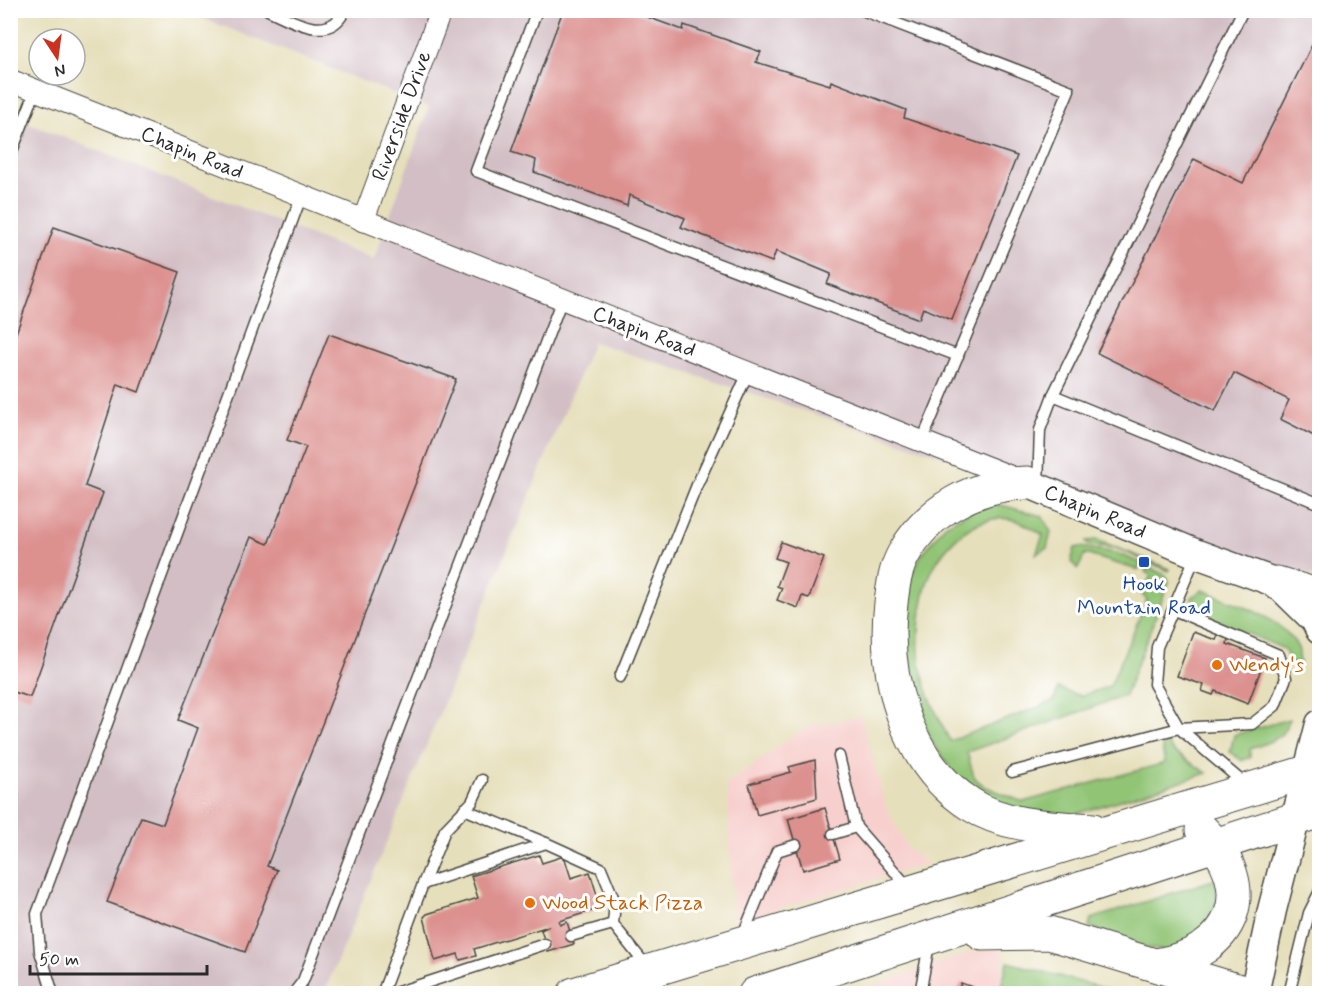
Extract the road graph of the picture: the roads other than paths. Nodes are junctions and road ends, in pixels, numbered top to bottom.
1 (268, 10) edge
2 (345, 10) edge
3 (441, 10) edge
4 (537, 10) edge
5 (862, 10) edge
6 (1243, 10) edge
7 (10, 80) edge
8 (36, 90) junction
9 (10, 156) edge
10 (302, 197) junction
11 (363, 221) junction
12 (562, 299) junction
13 (958, 356) junction
14 (748, 373) junction
15 (1053, 395) junction
16 (922, 441) junction
17 (1033, 485) junction
18 (1320, 504) edge
19 (1197, 554) junction
20 (1277, 583) junction
21 (1320, 596) edge
22 (1174, 610) junction
23 (1320, 630) edge
24 (620, 677) dead end
25 (1320, 724) edge
26 (1179, 728) junction
27 (839, 756) dead end
28 (1314, 770) edge
29 (1012, 772) dead end
30 (482, 780) dead end
31 (1251, 789) junction
32 (464, 809) junction
33 (1182, 810) junction
34 (1307, 815) edge
35 (856, 827) junction
36 (1109, 831) junction
37 (833, 834) dead end
38 (546, 843) junction
39 (796, 845) dead end
40 (1218, 846) junction
41 (423, 884) junction
42 (911, 891) junction
43 (1320, 891) edge
44 (614, 924) junction
45 (571, 936) dead end
46 (930, 939) junction
47 (740, 942) junction
48 (545, 944) dead end
49 (1156, 965) junction
50 (650, 970) junction
51 (770, 992) edge
52 (53, 993) edge
53 (293, 993) edge
54 (382, 993) edge
55 (392, 993) edge
56 (574, 993) edge
57 (920, 993) edge
58 (1252, 993) edge
59 (1289, 993) edge

1 - 2 lane
3 - 11 street, Riverside Drive
4 - 13 lane
5 - 13 lane
6 - 15 lane
7 - 8 street, Chapin Road
8 - 9 lane
8 - 10 street, Chapin Road
10 - 11 street, Chapin Road
10 - 52 lane
11 - 12 street, Chapin Road
12 - 14 street, Chapin Road
12 - 53 lane
13 - 16 lane
14 - 16 street, Chapin Road
14 - 24 lane
15 - 17 lane
15 - 18 lane
16 - 17 street, Chapin Road
17 - 19 main road, Chapin Road
17 - 36 highway
19 - 20 main road, Chapin Road
19 - 22 lane
20 - 21 highway
20 - 23 main road
22 - 26 lane
22 - 26 lane
25 - 28 main road
26 - 29 lane
26 - 31 lane
27 - 35 lane
28 - 31 highway
28 - 34 main road
30 - 32 lane
31 - 33 highway
32 - 38 lane
32 - 41 lane
33 - 36 highway
33 - 40 highway
34 - 40 highway
34 - 58 main road
35 - 37 lane
35 - 42 lane
36 - 42 highway
38 - 41 lane
38 - 44 lane
39 - 47 lane
40 - 46 highway
40 - 49 highway
41 - 54 lane
42 - 47 highway
43 - 59 lane
44 - 45 lane
44 - 50 lane
46 - 49 highway
46 - 51 highway
46 - 57 lane
47 - 50 highway
48 - 55 lane
49 - 58 highway
50 - 56 highway

